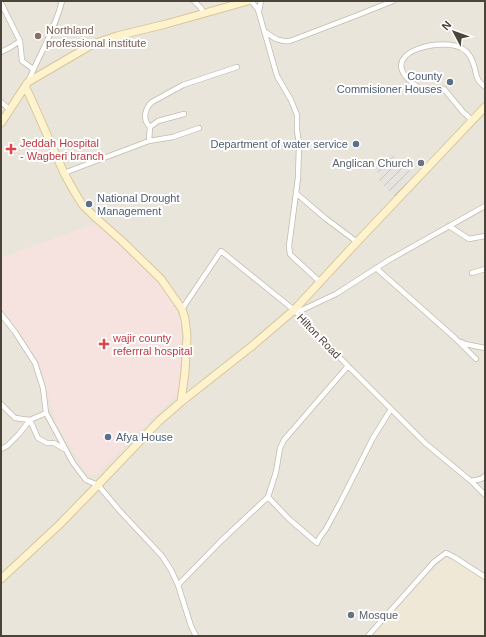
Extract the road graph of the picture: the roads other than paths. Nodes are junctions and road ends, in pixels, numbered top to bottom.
1 (62, 1) edge
2 (194, 1) edge
3 (250, 1) edge
4 (261, 1) edge
5 (393, 1) edge
6 (1, 3) edge
7 (259, 13) junction
8 (204, 14) junction
9 (264, 31) junction
10 (20, 41) junction
11 (1, 52) edge
12 (238, 67) dead end
13 (33, 69) junction
14 (26, 84) junction
15 (485, 87) edge
16 (1, 102) edge
17 (485, 107) edge
18 (10, 110) junction
19 (184, 114) dead end
20 (472, 120) junction
21 (1, 122) edge
22 (150, 127) junction
23 (199, 128) dead end
24 (150, 141) junction
25 (64, 173) junction
26 (297, 194) junction
27 (485, 206) edge
28 (449, 226) junction
29 (485, 236) edge
30 (357, 242) junction
31 (376, 268) junction
32 (485, 269) edge
33 (472, 273) dead end
34 (320, 282) junction
35 (182, 308) junction
36 (294, 310) junction
37 (1, 314) edge
38 (455, 338) junction
39 (485, 348) edge
40 (476, 359) dead end
41 (348, 366) junction
42 (181, 402) junction
43 (1, 404) edge
44 (391, 409) junction
45 (46, 413) junction
46 (30, 420) junction
47 (1, 449) edge
48 (66, 450) junction
49 (484, 478) edge
50 (471, 481) junction
51 (98, 486) junction
52 (485, 495) edge
53 (268, 497) junction
54 (485, 577) edge
55 (1, 579) edge
56 (178, 585) junction
57 (196, 636) edge
58 (368, 636) edge

1 - 13 street
2 - 8 street
3 - 7 street
3 - 8 street
4 - 7 street
5 - 9 street
6 - 10 street
7 - 9 street
8 - 14 street
9 - 26 street
10 - 11 street
10 - 13 street
12 - 22 street
13 - 14 street
14 - 18 street
14 - 25 street
15 - 20 street
16 - 18 street
17 - 20 street
18 - 21 street
19 - 22 street
20 - 30 street
22 - 24 street
23 - 24 street
24 - 25 street
25 - 35 street
26 - 30 street
26 - 34 street
27 - 28 street, Hilton Road
28 - 29 street
28 - 31 street, Hilton Road
30 - 34 street
31 - 36 street, Hilton Road
31 - 38 street
32 - 33 street
34 - 36 street
35 - 36 street
35 - 42 street
36 - 41 street, Hilton Road
36 - 42 street
37 - 45 street
38 - 39 street
38 - 40 street
41 - 44 street, Hilton Road
41 - 53 street
42 - 51 street
43 - 46 street
44 - 50 street, Hilton Road
44 - 53 street
45 - 46 street
45 - 48 street
46 - 47 street
46 - 48 street
48 - 51 street
49 - 50 street
50 - 52 street, Hilton Road
51 - 55 street
51 - 56 street
53 - 56 street
54 - 58 street
56 - 57 street

